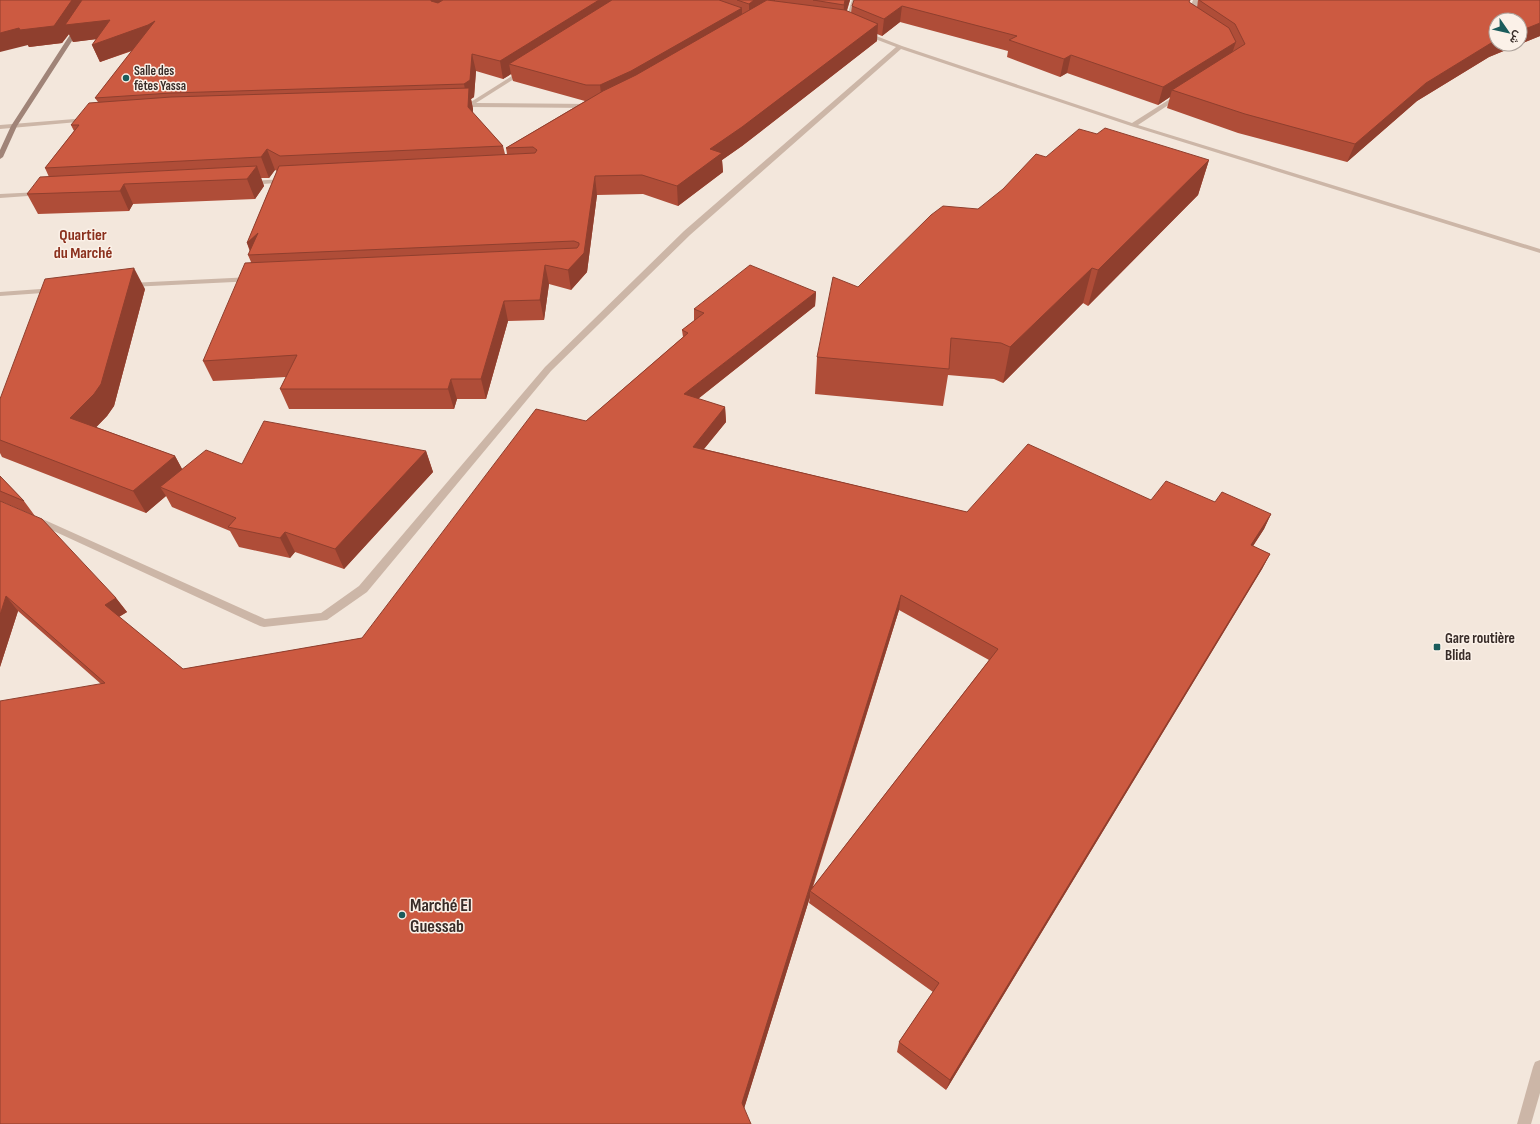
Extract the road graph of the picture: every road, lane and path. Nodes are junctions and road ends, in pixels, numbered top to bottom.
1 (856, 0) edge
2 (1196, 0) edge
3 (82, 20) edge
4 (1196, 22) edge
5 (838, 24) edge
6 (846, 25) junction
7 (852, 28) edge
8 (859, 31) edge
9 (900, 47) junction
10 (527, 68) edge
11 (1184, 93) edge
12 (461, 105) edge
13 (469, 105) junction
14 (595, 106) edge
15 (92, 120) edge
16 (1132, 125) junction
17 (14, 126) junction
18 (0, 127) edge
19 (0, 157) edge
20 (290, 180) edge
21 (243, 183) edge
22 (47, 193) edge
23 (0, 196) edge
24 (1540, 250) edge
25 (262, 278) edge
26 (121, 286) edge
27 (61, 290) edge
28 (0, 294) edge
29 (28, 516) edge
30 (1540, 1067) edge
31 (1524, 1124) edge

1 - 6 street
2 - 4 street
3 - 17 main road
5 - 6 street
6 - 7 street
8 - 9 street
9 - 16 street
9 - 29 street
10 - 13 street
11 - 16 street
12 - 13 street
13 - 14 street
15 - 17 street
16 - 24 street
17 - 18 street
17 - 19 main road
20 - 21 street
22 - 23 street
25 - 26 street
27 - 28 street
30 - 31 street

